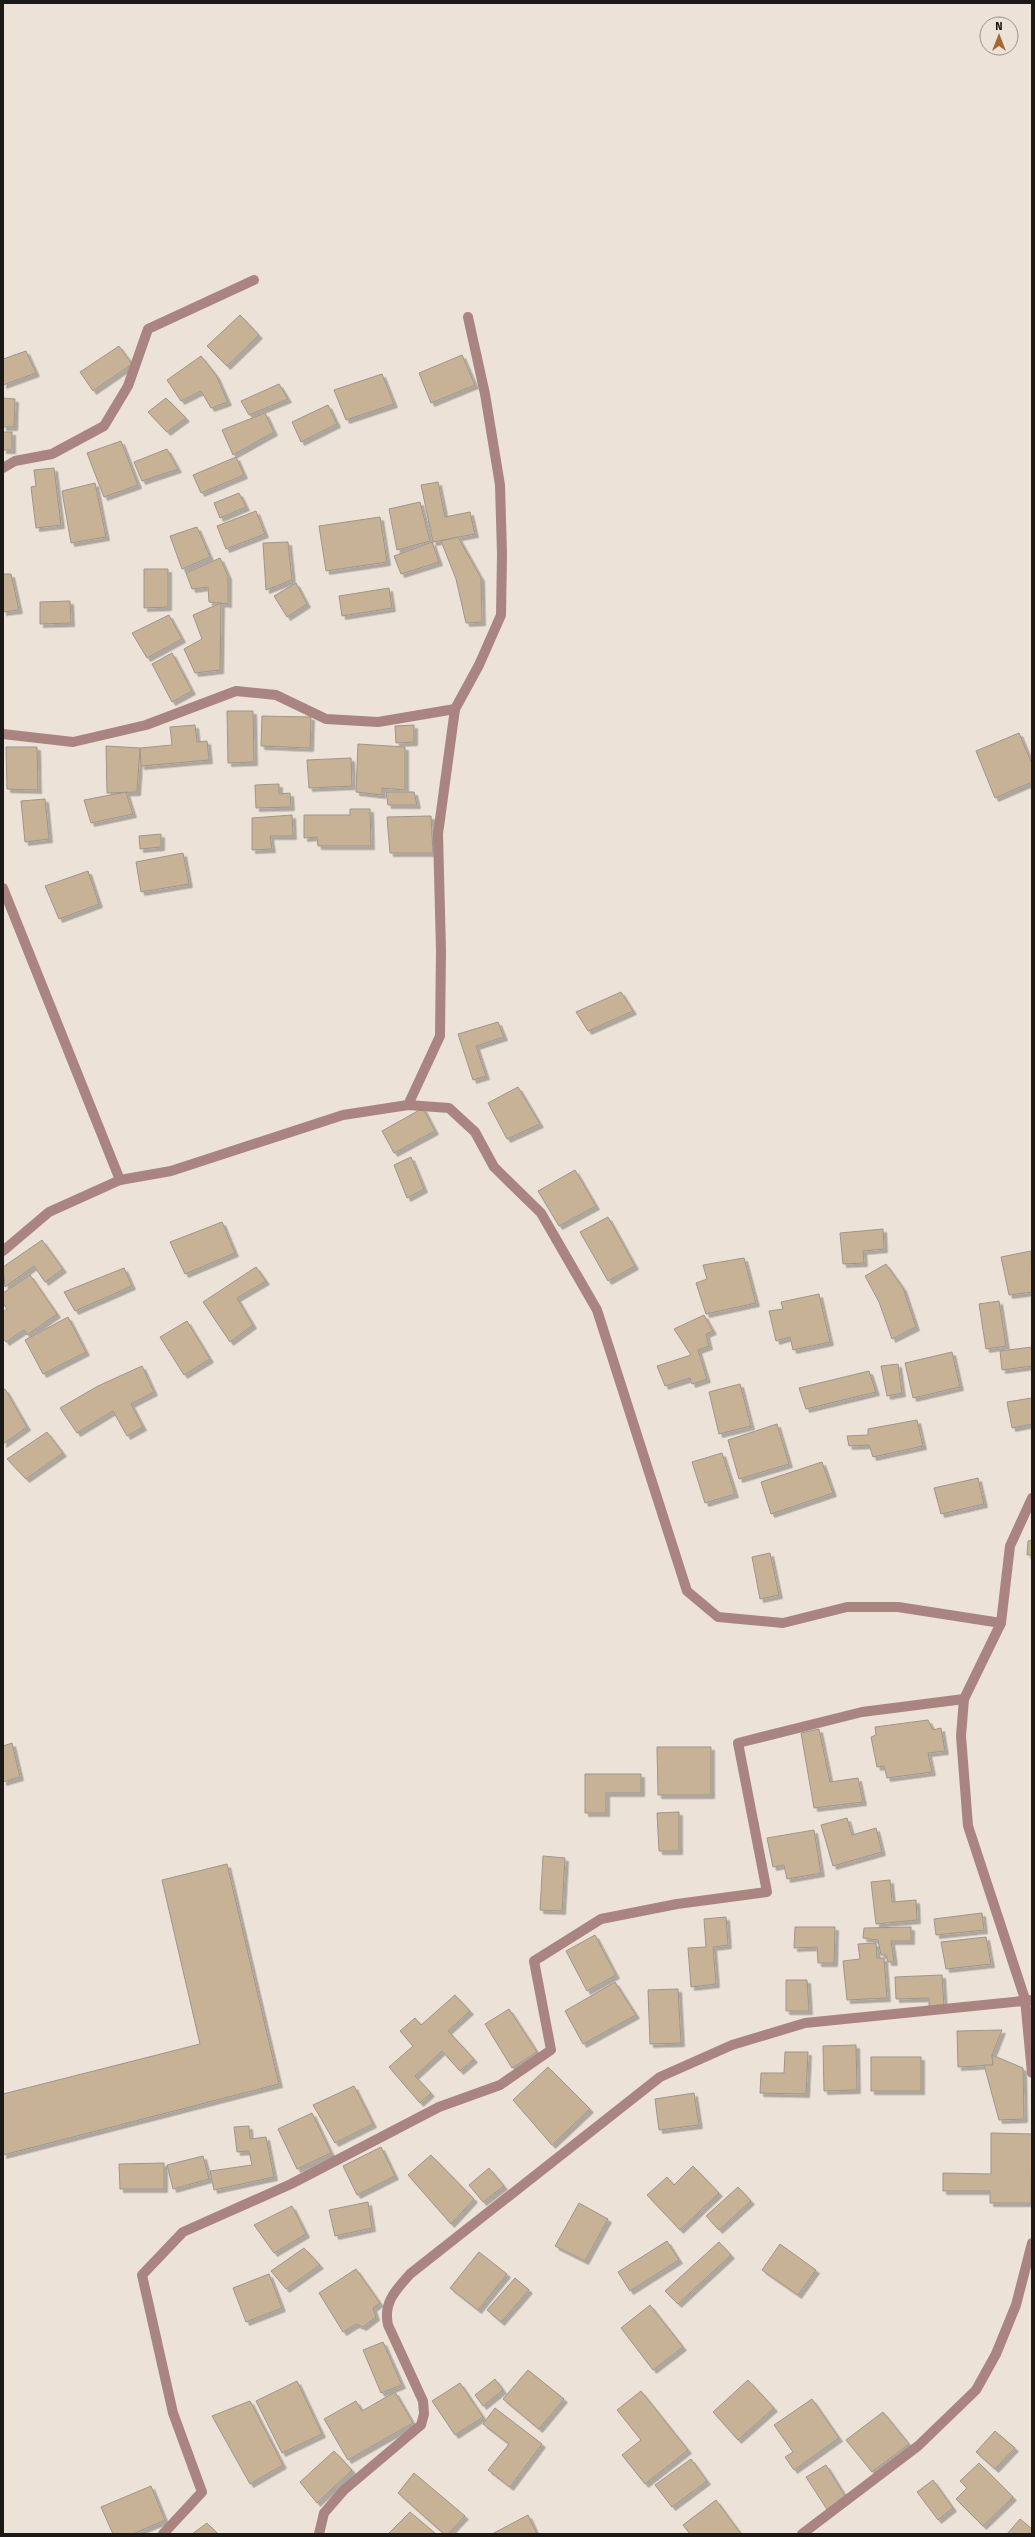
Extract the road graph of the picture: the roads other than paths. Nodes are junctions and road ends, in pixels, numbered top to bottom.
1 (254, 280) dead end
2 (468, 317) dead end
3 (3, 468) edge
4 (454, 709) junction
5 (3, 734) edge
6 (3, 888) edge
7 (408, 1105) junction
8 (120, 1180) junction
9 (3, 1251) edge
10 (1032, 1498) edge
11 (1000, 1623) junction
12 (964, 1699) junction
13 (1029, 2000) edge
14 (1032, 2072) edge
15 (1032, 2243) edge
16 (163, 2534) edge
17 (319, 2534) edge
18 (802, 2534) edge

1 - 3 street
2 - 4 street
4 - 5 street
4 - 7 street
6 - 8 street
7 - 8 street
7 - 11 street
8 - 9 street
10 - 11 street
11 - 12 street
12 - 13 street
12 - 16 street
13 - 14 street
13 - 17 street
15 - 18 street

